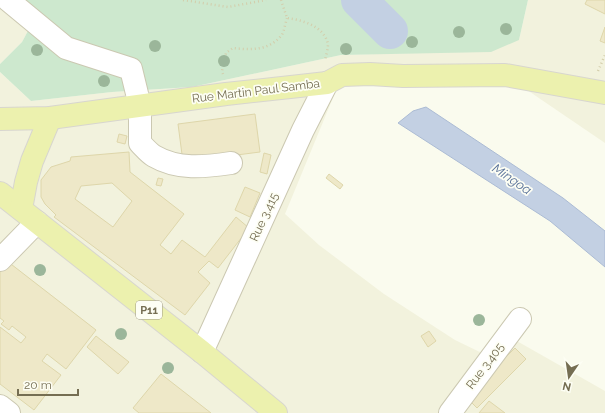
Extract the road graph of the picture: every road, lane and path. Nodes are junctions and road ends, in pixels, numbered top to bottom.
1 (8, 0) edge
2 (182, 0) edge
3 (266, 0) edge
4 (281, 0) edge
5 (287, 18) junction
6 (324, 83) junction
7 (605, 93) edge
8 (226, 94) junction
9 (140, 106) junction
10 (50, 118) junction
11 (0, 119) edge
12 (231, 163) dead end
13 (0, 193) edge
14 (29, 215) junction
15 (0, 260) edge
16 (520, 320) dead end
17 (202, 352) junction
18 (0, 406) edge
19 (9, 413) edge
20 (276, 413) edge
21 (450, 413) edge

1 - 9 street
2 - 3 path
4 - 5 path
5 - 6 path
5 - 8 path
6 - 7 main road, Rue Martin Paul Samba
6 - 8 main road, Rue Martin Paul Samba
6 - 17 street, Rue 3.415
8 - 9 main road, Rue Martin Paul Samba
9 - 10 main road, Rue Martin Paul Samba
9 - 12 street
10 - 11 main road, Rue Martin Paul Samba
10 - 14 main road
13 - 14 main road, P11
14 - 15 street
14 - 17 main road, P11
16 - 21 street, Rue 3.405
17 - 20 main road, P11
18 - 19 street

